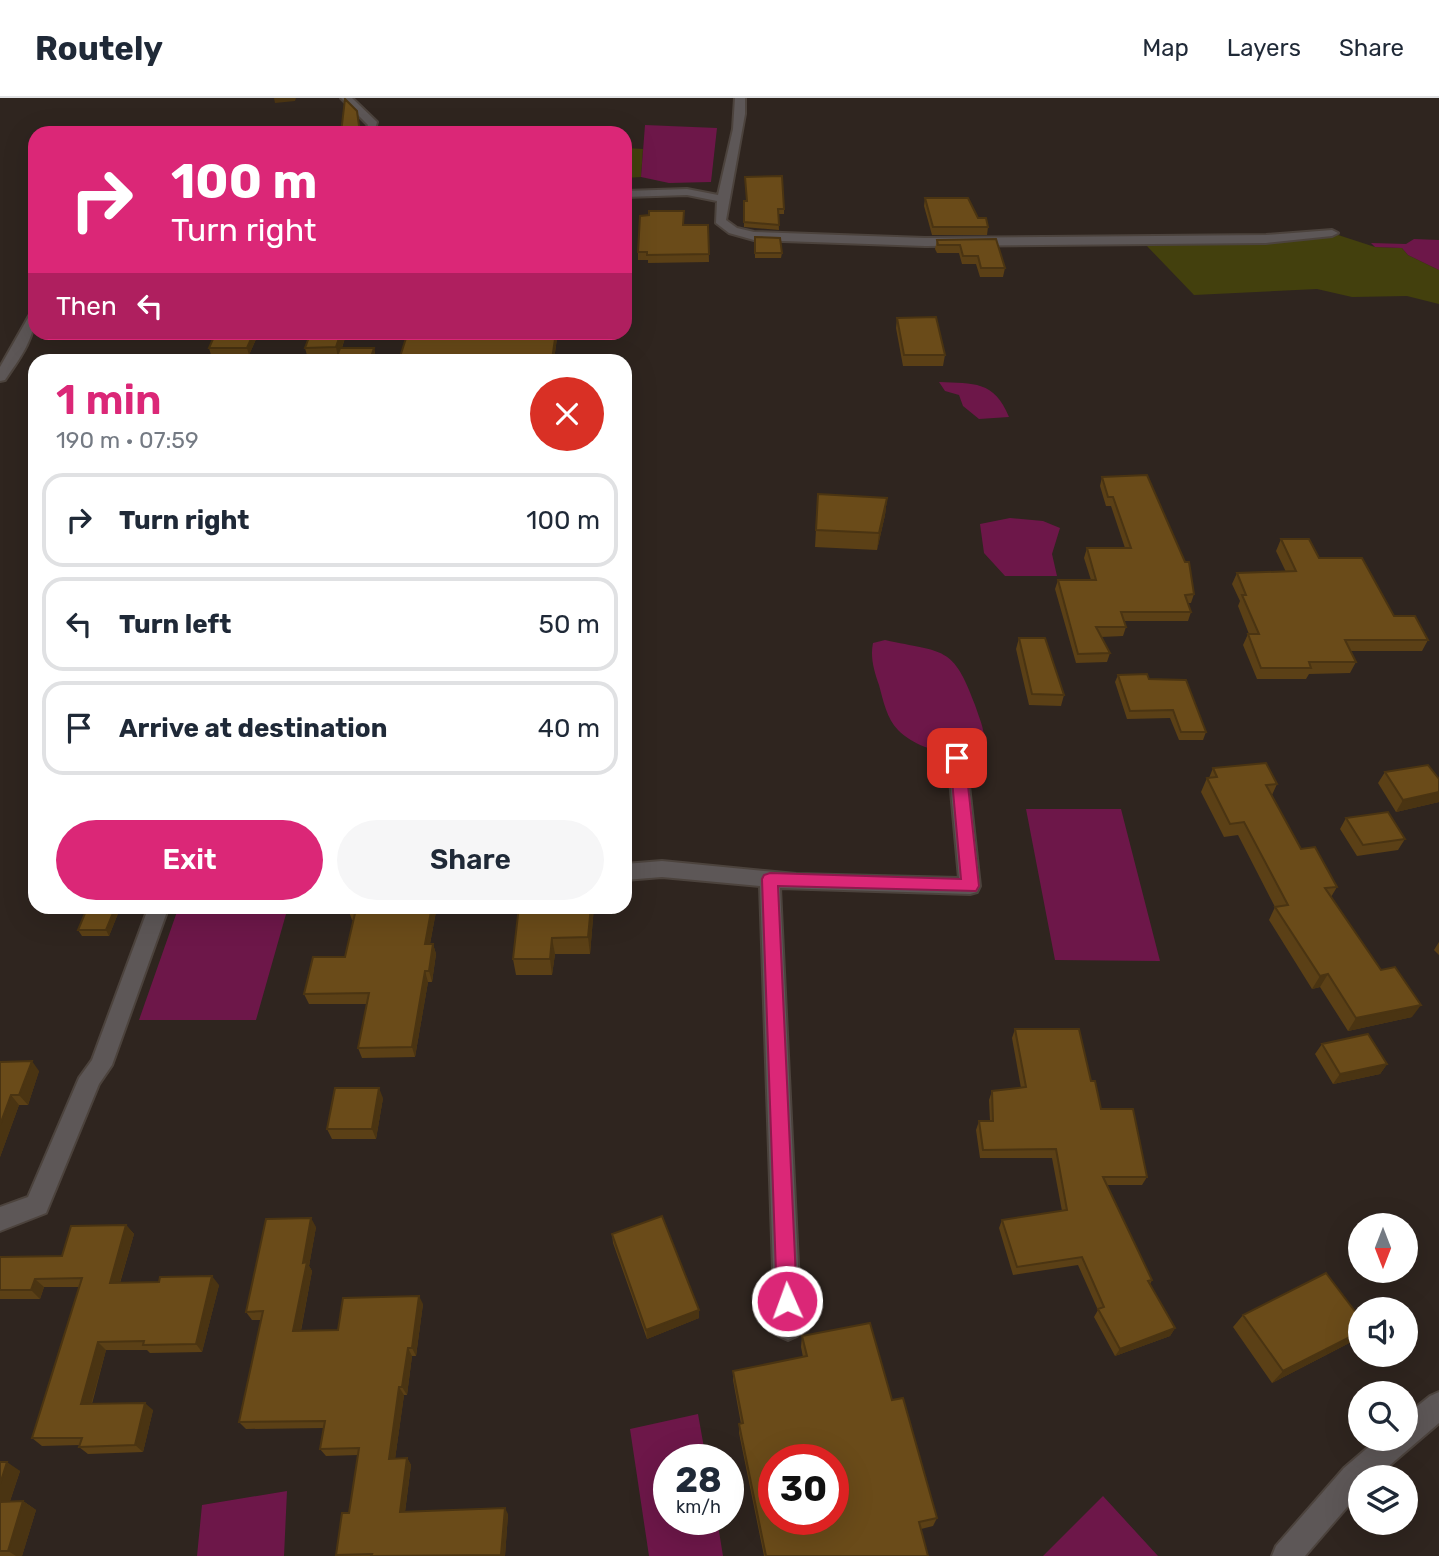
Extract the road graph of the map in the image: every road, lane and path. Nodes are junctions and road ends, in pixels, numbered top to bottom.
1 (346, 98) edge
2 (740, 98) edge
3 (372, 126) edge
4 (632, 194) edge
5 (722, 199) junction
6 (1332, 233) dead end
7 (28, 330) edge
8 (0, 377) edge
9 (957, 758) dead end
10 (632, 872) edge
11 (770, 879) junction
12 (156, 914) edge
13 (0, 1219) edge
14 (788, 1327) dead end
15 (1439, 1405) edge
16 (1418, 1423) edge
17 (1385, 1451) edge
18 (1286, 1556) edge

1 - 3 street
2 - 5 street
4 - 5 street
5 - 6 street
7 - 8 street
9 - 11 street
10 - 11 street
11 - 14 street
12 - 13 street
15 - 16 street
17 - 18 street

